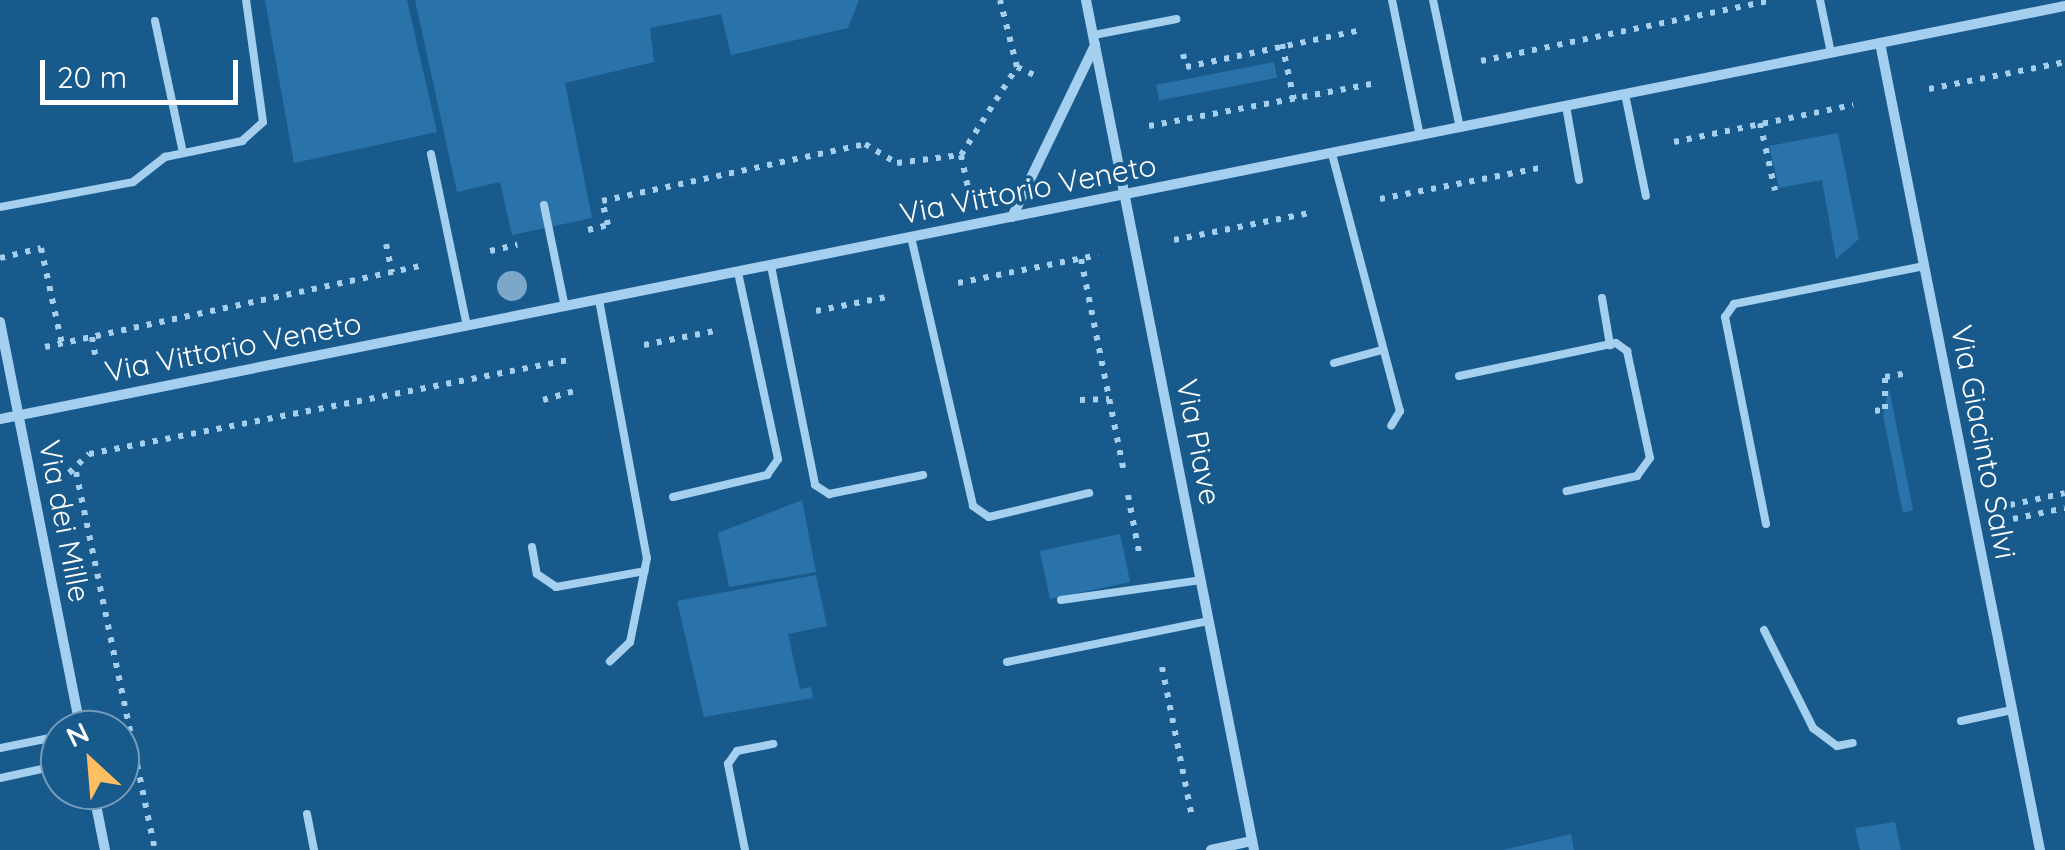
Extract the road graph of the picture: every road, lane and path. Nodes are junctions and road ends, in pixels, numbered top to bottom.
1 (246, 0) edge
2 (1086, 0) edge
3 (1392, 0) edge
4 (1433, 0) edge
5 (1820, 0) edge
6 (2057, 5) edge
7 (1176, 19) joint
8 (154, 21) dead end
9 (1398, 23) junction
10 (1095, 40) junction
11 (1880, 43) junction
12 (1282, 45) junction
13 (1831, 54) junction
14 (2065, 62) edge
15 (1625, 94) junction
16 (1890, 98) junction
17 (1294, 100) dead end
18 (1566, 106) junction
19 (1760, 124) junction
20 (1460, 128) junction
21 (1420, 136) junction
22 (1637, 150) junction
23 (183, 153) junction
24 (431, 154) dead end
25 (1332, 154) junction
26 (1576, 161) junction
27 (1579, 180) dead end
28 (1775, 190) dead end
29 (1123, 195) junction
30 (1646, 196) dead end
31 (544, 205) dead end
32 (1343, 206) junction
33 (0, 207) edge
34 (1012, 217) junction
35 (911, 237) junction
36 (386, 244) dead end
37 (1134, 248) junction
38 (0, 258) edge
39 (771, 266) junction
40 (1924, 266) junction
41 (392, 272) dead end
42 (738, 272) junction
43 (923, 290) junction
44 (1602, 298) dead end
45 (599, 300) junction
46 (565, 306) junction
47 (781, 318) junction
48 (0, 322) edge
49 (749, 324) junction
50 (467, 326) junction
51 (62, 344) dead end
52 (1610, 345) junction
53 (1382, 350) junction
54 (608, 352) junction
55 (571, 360) junction
56 (1334, 363) dead end
57 (1944, 366) junction
58 (1459, 376) dead end
59 (543, 400) dead end
60 (1080, 400) dead end
61 (1109, 400) dead end
62 (1875, 412) dead end
63 (18, 416) junction
64 (0, 419) edge
65 (1390, 426) dead end
66 (76, 472) junction
67 (923, 475) dead end
68 (31, 480) junction
69 (1567, 491) dead end
70 (1089, 493) dead end
71 (2065, 493) edge
72 (673, 497) dead end
73 (2009, 505) dead end
74 (2065, 508) edge
75 (2012, 520) dead end
76 (1766, 524) dead end
77 (532, 547) dead end
78 (645, 572) junction
79 (1201, 580) junction
80 (1062, 600) dead end
81 (1208, 621) junction
82 (1764, 630) dead end
83 (610, 661) dead end
84 (1007, 662) dead end
85 (77, 710) edge
86 (2012, 710) junction
87 (1961, 720) dead end
88 (40, 740) edge
89 (1854, 742) dead end
90 (773, 744) dead end
91 (0, 748) edge
92 (40, 770) edge
93 (0, 778) edge
94 (97, 810) edge
95 (307, 814) dead end
96 (1253, 846) edge
97 (105, 850) edge
98 (156, 850) edge
99 (314, 850) edge
100 (745, 850) edge
101 (1212, 850) edge
102 (2040, 850) edge

1 - 23 lane
2 - 10 street, Via Piave
3 - 9 lane
4 - 20 lane
5 - 13 lane
6 - 11 street, Via Vittorio Veneto
7 - 10 lane
7 - 12 path
8 - 23 lane
9 - 12 path
9 - 21 lane
10 - 29 street, Via Piave
10 - 34 street
11 - 13 street, Via Vittorio Veneto
11 - 16 street, Via Giacinto Salvi
12 - 17 path
13 - 15 street, Via Vittorio Veneto
14 - 16 path
15 - 18 street, Via Vittorio Veneto
15 - 22 lane
16 - 19 path
16 - 40 street, Via Giacinto Salvi
18 - 20 street, Via Vittorio Veneto
18 - 26 lane
19 - 22 path
19 - 28 path
20 - 21 street, Via Vittorio Veneto
21 - 25 street, Via Vittorio Veneto
22 - 30 lane
23 - 33 lane
24 - 50 lane
25 - 29 street, Via Vittorio Veneto
25 - 32 lane
26 - 27 lane
26 - 32 path
29 - 34 street, Via Vittorio Veneto
29 - 37 street, Via Piave
31 - 46 lane
32 - 37 path
32 - 53 lane
34 - 35 street, Via Vittorio Veneto
35 - 39 street, Via Vittorio Veneto
35 - 43 lane
36 - 41 path
37 - 43 path
37 - 79 street, Via Piave
38 - 51 path
39 - 42 street, Via Vittorio Veneto
39 - 47 lane
40 - 57 street, Via Giacinto Salvi
40 - 76 lane
42 - 45 street, Via Vittorio Veneto
42 - 49 lane
43 - 47 path
43 - 70 lane
44 - 52 lane
45 - 46 street, Via Vittorio Veneto
45 - 54 lane
46 - 50 street, Via Vittorio Veneto
47 - 67 lane
48 - 63 street, Via dei Mille
49 - 54 path
49 - 72 lane
50 - 63 street, Via Vittorio Veneto
52 - 58 lane
52 - 69 lane
53 - 56 lane
53 - 65 lane
54 - 55 path
54 - 78 lane
55 - 59 path
55 - 66 path
57 - 62 path
57 - 86 street, Via Giacinto Salvi
60 - 61 path
63 - 64 street, Via Vittorio Veneto
63 - 68 street, Via dei Mille
66 - 68 path
66 - 98 path
68 - 85 street, Via dei Mille
71 - 73 path
74 - 75 path
77 - 78 lane
78 - 83 lane
79 - 80 lane
79 - 81 street, Via Piave
81 - 84 lane
81 - 96 street, Via Piave
82 - 89 lane
86 - 87 lane
86 - 102 street, Via Giacinto Salvi
88 - 91 lane
90 - 100 lane
92 - 93 lane
94 - 97 street
95 - 99 lane
96 - 101 street

